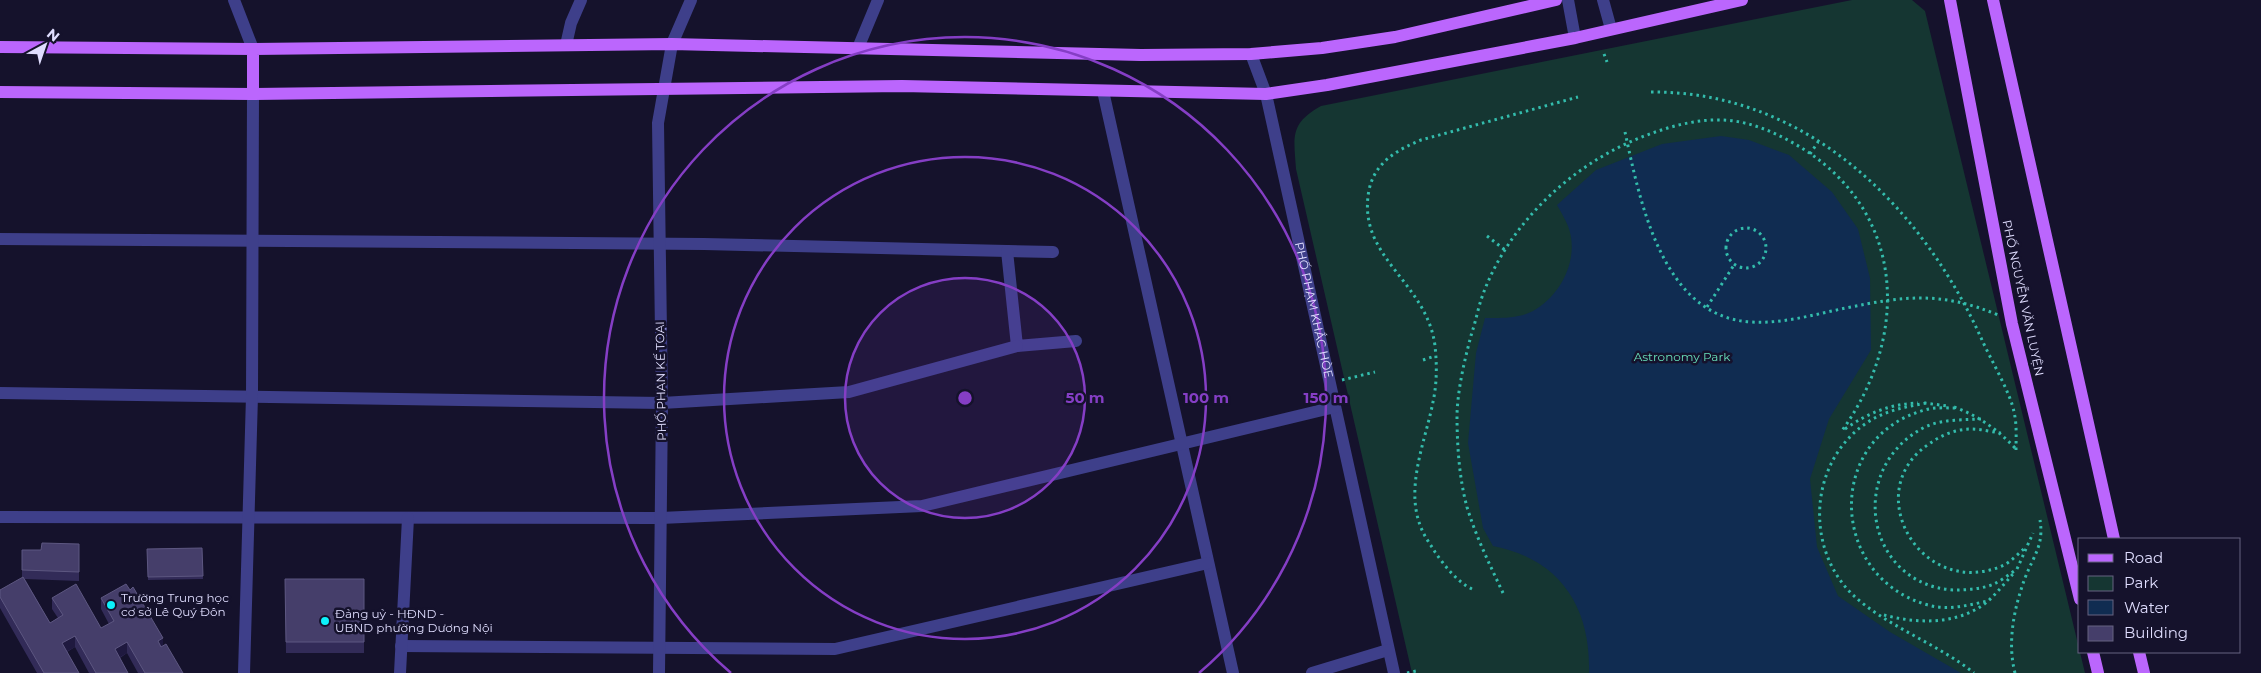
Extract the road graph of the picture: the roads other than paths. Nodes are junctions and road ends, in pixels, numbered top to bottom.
1 (234, 0) edge
2 (581, 0) edge
3 (691, 0) edge
4 (878, 0) edge
5 (1556, 0) edge
6 (1568, 0) edge
7 (1603, 0) edge
8 (1742, 0) edge
9 (1950, 0) edge
10 (1993, 0) edge
11 (1611, 29) junction
12 (1575, 38) junction
13 (672, 44) junction
14 (566, 45) junction
15 (0, 47) edge
16 (858, 48) junction
17 (253, 49) junction
18 (1251, 54) junction
19 (664, 90) junction
20 (1103, 91) junction
21 (0, 92) edge
22 (253, 94) junction
23 (1266, 94) junction
24 (0, 239) edge
25 (252, 240) junction
26 (659, 243) junction
27 (1007, 251) junction
28 (1053, 252) dead end
29 (1076, 341) dead end
30 (1017, 346) junction
31 (0, 393) edge
32 (252, 396) junction
33 (662, 403) junction
34 (1335, 407) junction
35 (1182, 444) junction
36 (0, 517) edge
37 (248, 517) junction
38 (408, 518) junction
39 (661, 518) junction
40 (2114, 538) edge
41 (1208, 563) junction
42 (2078, 591) edge
43 (402, 646) junction
44 (660, 646) junction
45 (1388, 650) junction
46 (2092, 653) edge
47 (2139, 653) edge
48 (244, 673) edge
49 (400, 673) edge
50 (659, 673) edge
51 (1233, 673) edge
52 (1312, 673) edge
53 (1394, 673) edge
54 (2098, 673) edge
55 (2144, 673) edge

1 - 17 street
2 - 14 street
3 - 13 street, PHỐ PHAN KẾ TOẠI
4 - 16 street
5 - 18 main road
6 - 12 street
7 - 11 street
8 - 11 main road
9 - 42 main road, PHỐ NGUYỄN VĂN LUYỆN
10 - 40 main road
11 - 12 main road
12 - 23 main road
13 - 14 main road
13 - 16 main road
13 - 19 street, PHỐ PHAN KẾ TOẠI
14 - 17 main road
15 - 17 main road
16 - 18 main road
17 - 22 main road
18 - 23 street, PHỐ PHẠM KHẮC HÒE
19 - 20 main road
19 - 22 main road
19 - 26 street, PHỐ PHAN KẾ TOẠI
20 - 23 main road
20 - 35 street
21 - 22 main road
22 - 25 street
23 - 34 street, PHỐ PHẠM KHẮC HÒE
24 - 25 street
25 - 26 street
25 - 32 street
26 - 27 street
26 - 33 street, PHỐ PHAN KẾ TOẠI
27 - 28 street
27 - 30 street
29 - 30 street
30 - 33 street
31 - 32 street
32 - 33 street
32 - 37 street
33 - 39 street, PHỐ PHAN KẾ TOẠI
34 - 35 street
34 - 45 street, PHỐ PHẠM KHẮC HÒE
35 - 39 street
35 - 41 street
36 - 37 street
37 - 38 street
37 - 48 street
38 - 39 street
38 - 43 street
39 - 44 street, PHỐ PHAN KẾ TOẠI
41 - 44 street
41 - 51 street
43 - 44 street
43 - 49 street
44 - 50 street, PHỐ PHAN KẾ TOẠI
45 - 52 street
45 - 53 street, PHỐ PHẠM KHẮC HÒE
46 - 54 main road
47 - 55 main road

